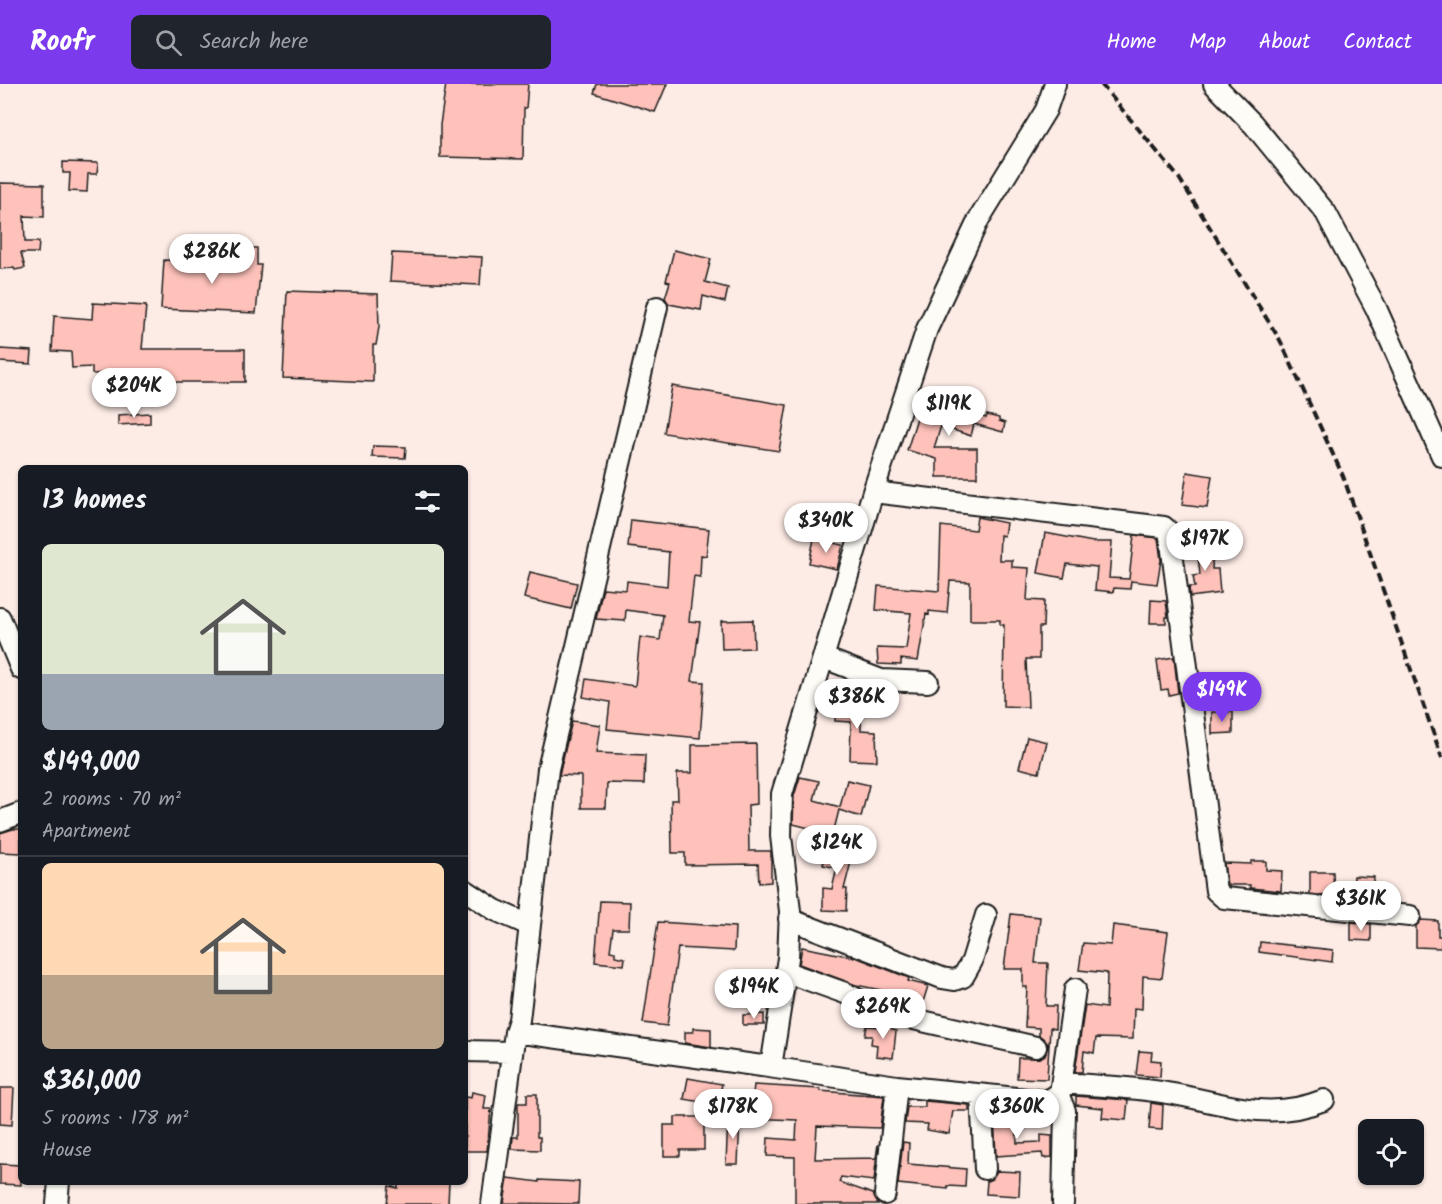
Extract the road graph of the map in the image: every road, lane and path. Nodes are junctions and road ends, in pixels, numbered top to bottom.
1 (1055, 84) edge
2 (1214, 84) edge
3 (657, 307) dead end
4 (1442, 456) edge
5 (873, 492) junction
6 (0, 618) edge
7 (824, 658) junction
8 (18, 662) edge
9 (928, 682) dead end
10 (18, 814) edge
11 (0, 821) edge
12 (468, 892) edge
13 (986, 915) dead end
14 (1410, 916) dead end
15 (789, 919) junction
16 (529, 925) junction
17 (786, 972) junction
18 (1075, 989) dead end
19 (515, 1032) junction
20 (1036, 1047) dead end
21 (468, 1052) edge
22 (511, 1053) junction
23 (762, 1066) junction
24 (897, 1086) junction
25 (1061, 1090) junction
26 (981, 1095) junction
27 (1324, 1100) dead end
28 (985, 1169) dead end
29 (59, 1185) edge
30 (885, 1194) dead end
31 (57, 1204) edge
32 (492, 1204) edge
33 (1063, 1204) edge

1 - 5 street
2 - 4 street
3 - 16 street
5 - 7 street
5 - 14 street
6 - 8 street
7 - 9 street
7 - 15 street
10 - 11 street
12 - 16 street
13 - 15 street
15 - 17 street
16 - 19 street
17 - 20 street
17 - 23 street
18 - 25 street
19 - 22 street
19 - 23 street
21 - 22 street
22 - 32 street
23 - 24 street
24 - 26 street
24 - 30 street
25 - 26 street
25 - 27 street
25 - 33 street
26 - 28 street
29 - 31 street

